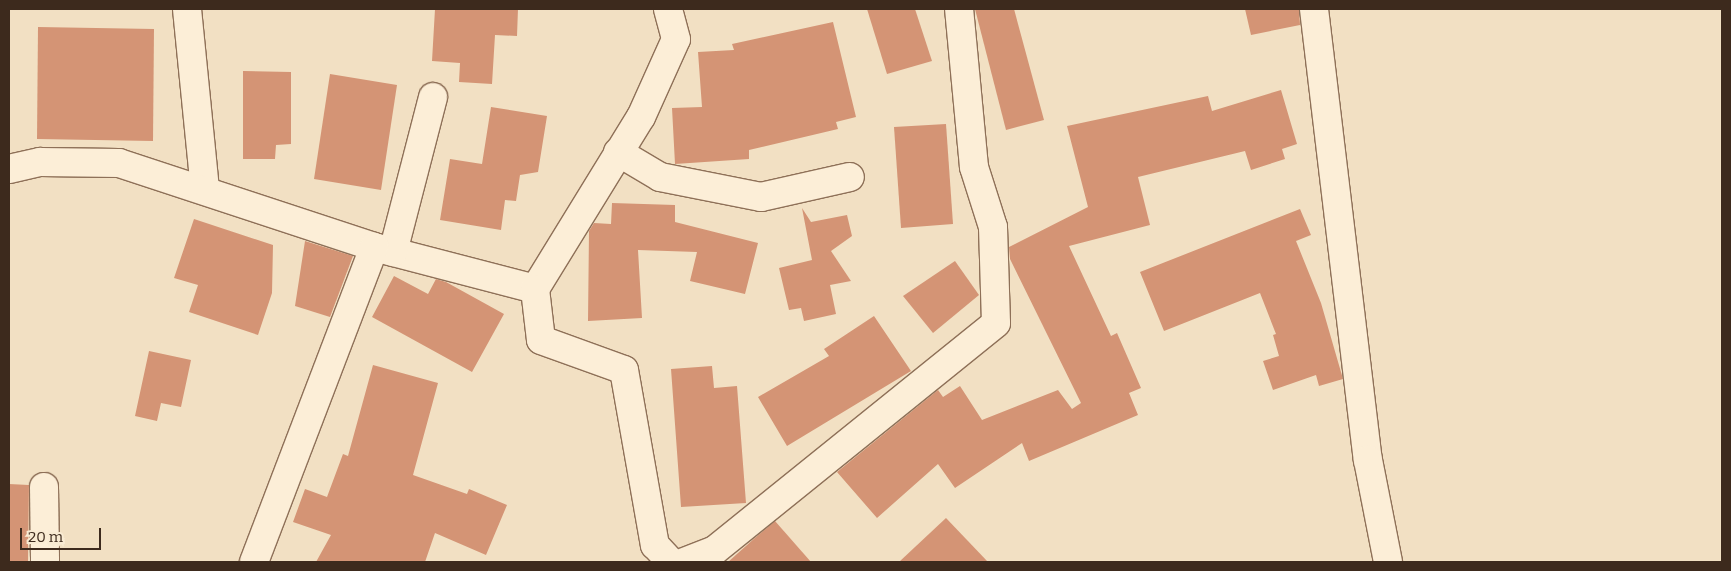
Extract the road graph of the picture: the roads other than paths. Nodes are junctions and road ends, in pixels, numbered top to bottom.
1 (187, 9) edge
2 (668, 9) edge
3 (958, 9) edge
4 (1314, 9) edge
5 (433, 97) dead end
6 (618, 152) junction
7 (10, 161) edge
8 (850, 177) dead end
9 (205, 188) junction
10 (383, 250) junction
11 (535, 290) junction
12 (44, 487) dead end
13 (45, 562) edge
14 (254, 562) edge
15 (671, 562) edge
16 (684, 562) edge
17 (1388, 562) edge

1 - 9 street
2 - 6 street
3 - 16 street
4 - 17 street
5 - 10 street
6 - 8 street
6 - 11 street
7 - 9 street
9 - 10 street
10 - 11 street
10 - 14 street
11 - 15 street
12 - 13 street

